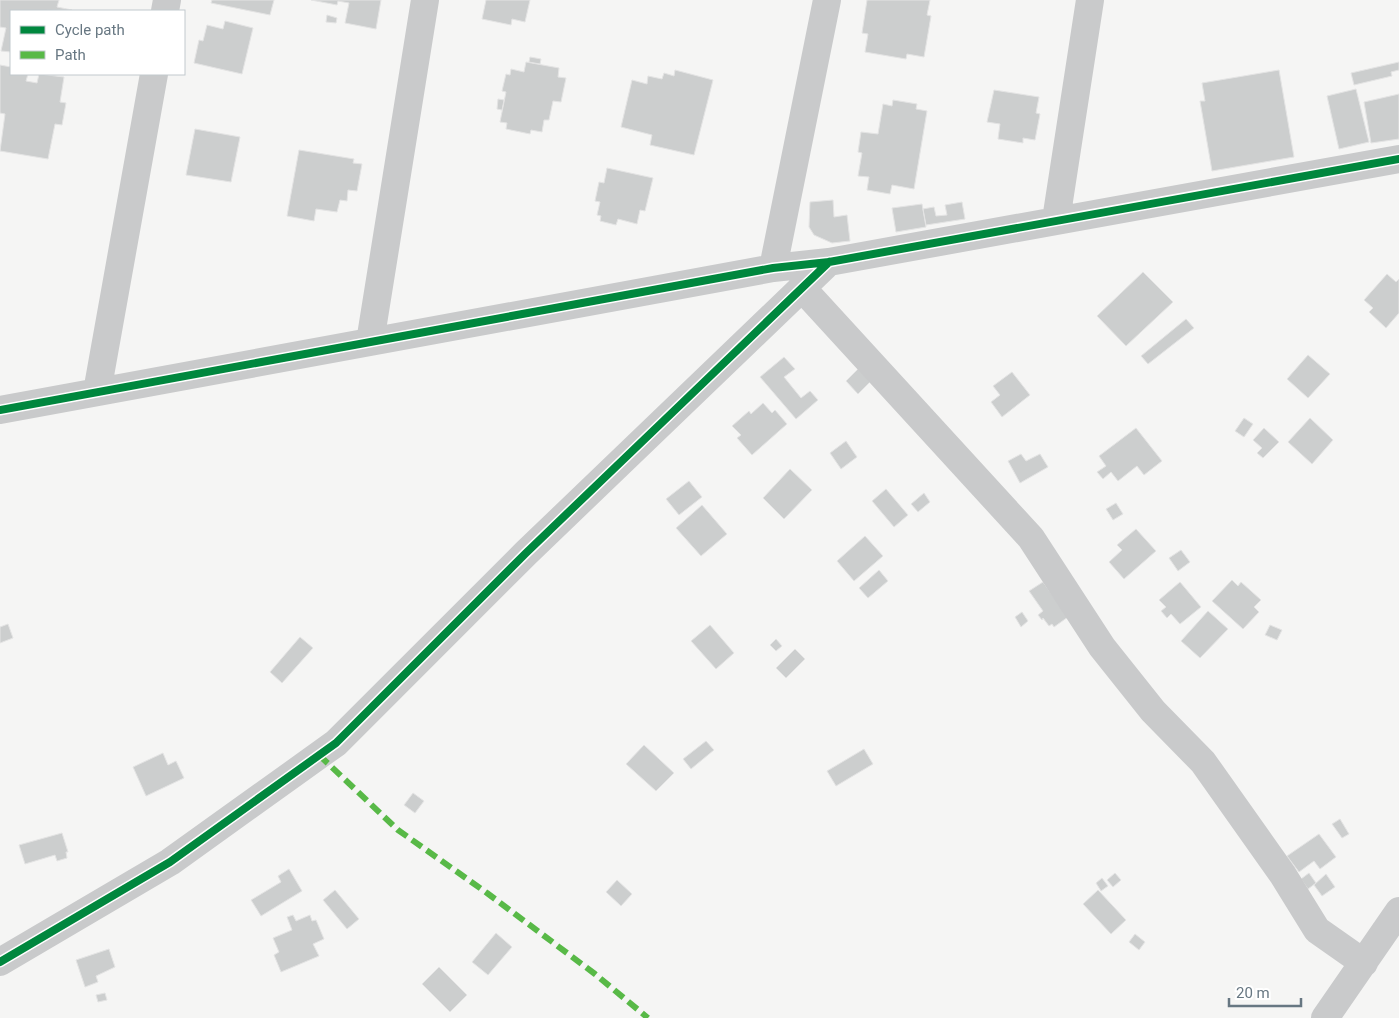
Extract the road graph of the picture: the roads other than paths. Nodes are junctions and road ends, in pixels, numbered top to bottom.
1 (425, 0) edge
2 (827, 0) edge
3 (1090, 0) edge
4 (154, 75) edge
5 (1399, 159) edge
6 (1056, 220) junction
7 (829, 262) junction
8 (773, 268) junction
9 (802, 288) junction
10 (370, 342) junction
11 (97, 392) junction
12 (0, 410) edge
13 (1399, 911) edge
14 (0, 962) edge
15 (1364, 963) junction
16 (1325, 1018) edge

1 - 10 street
2 - 8 street
3 - 6 street
4 - 11 street
5 - 6 street
6 - 7 street
7 - 8 street
7 - 9 street
8 - 10 street
9 - 14 street
9 - 15 street
10 - 11 street
11 - 12 street
13 - 15 street
15 - 16 street

